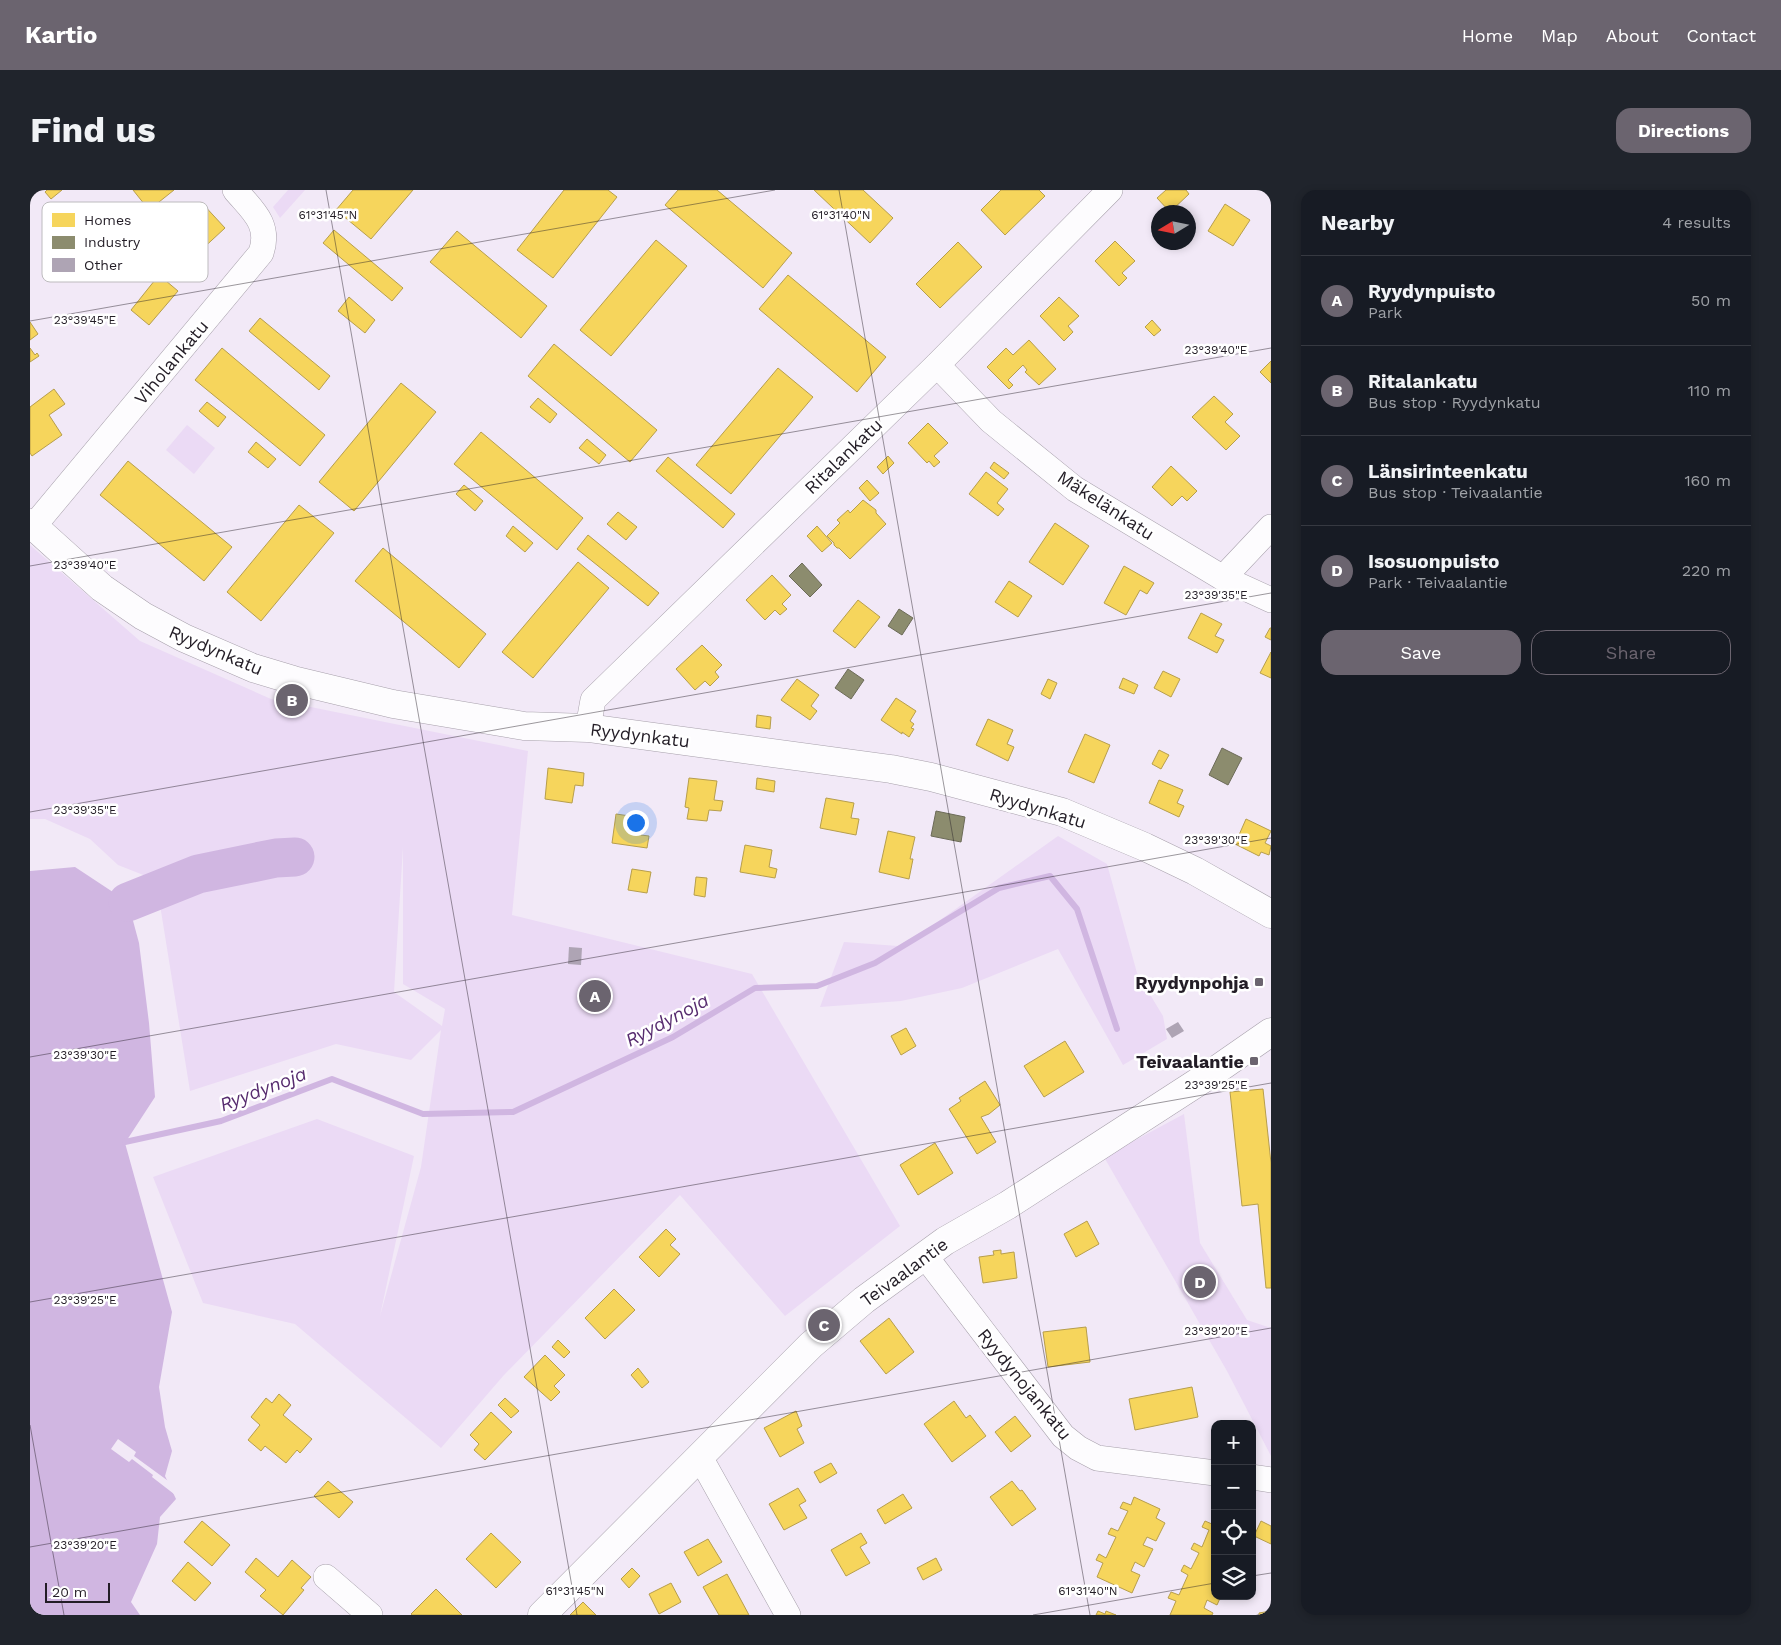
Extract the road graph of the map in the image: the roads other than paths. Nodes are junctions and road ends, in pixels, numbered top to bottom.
1 (235, 190) edge
2 (1110, 190) edge
3 (937, 365) junction
4 (32, 525) edge
5 (1271, 527) edge
6 (1223, 578) junction
7 (1271, 600) edge
8 (588, 728) junction
9 (1271, 914) edge
10 (1271, 1032) edge
11 (925, 1256) junction
12 (700, 1457) junction
13 (1211, 1472) edge
14 (1256, 1478) edge
15 (1271, 1480) edge
16 (326, 1577) dead end
17 (370, 1615) edge
18 (542, 1615) edge
19 (788, 1615) edge

1 - 4 street, Viholankatu
2 - 3 street, Ritalankatu
3 - 6 street, Mäkelänkatu
3 - 8 street, Ritalankatu
4 - 8 street, Ryydynkatu
5 - 6 street
6 - 7 street, Mäkelänkatu
8 - 9 street, Ryydynkatu
10 - 11 street, Teivaalantie
11 - 12 street, Teivaalantie
11 - 13 street, Ryydynojankatu
12 - 18 street, Teivaalantie
12 - 19 street
14 - 15 street
16 - 17 street

